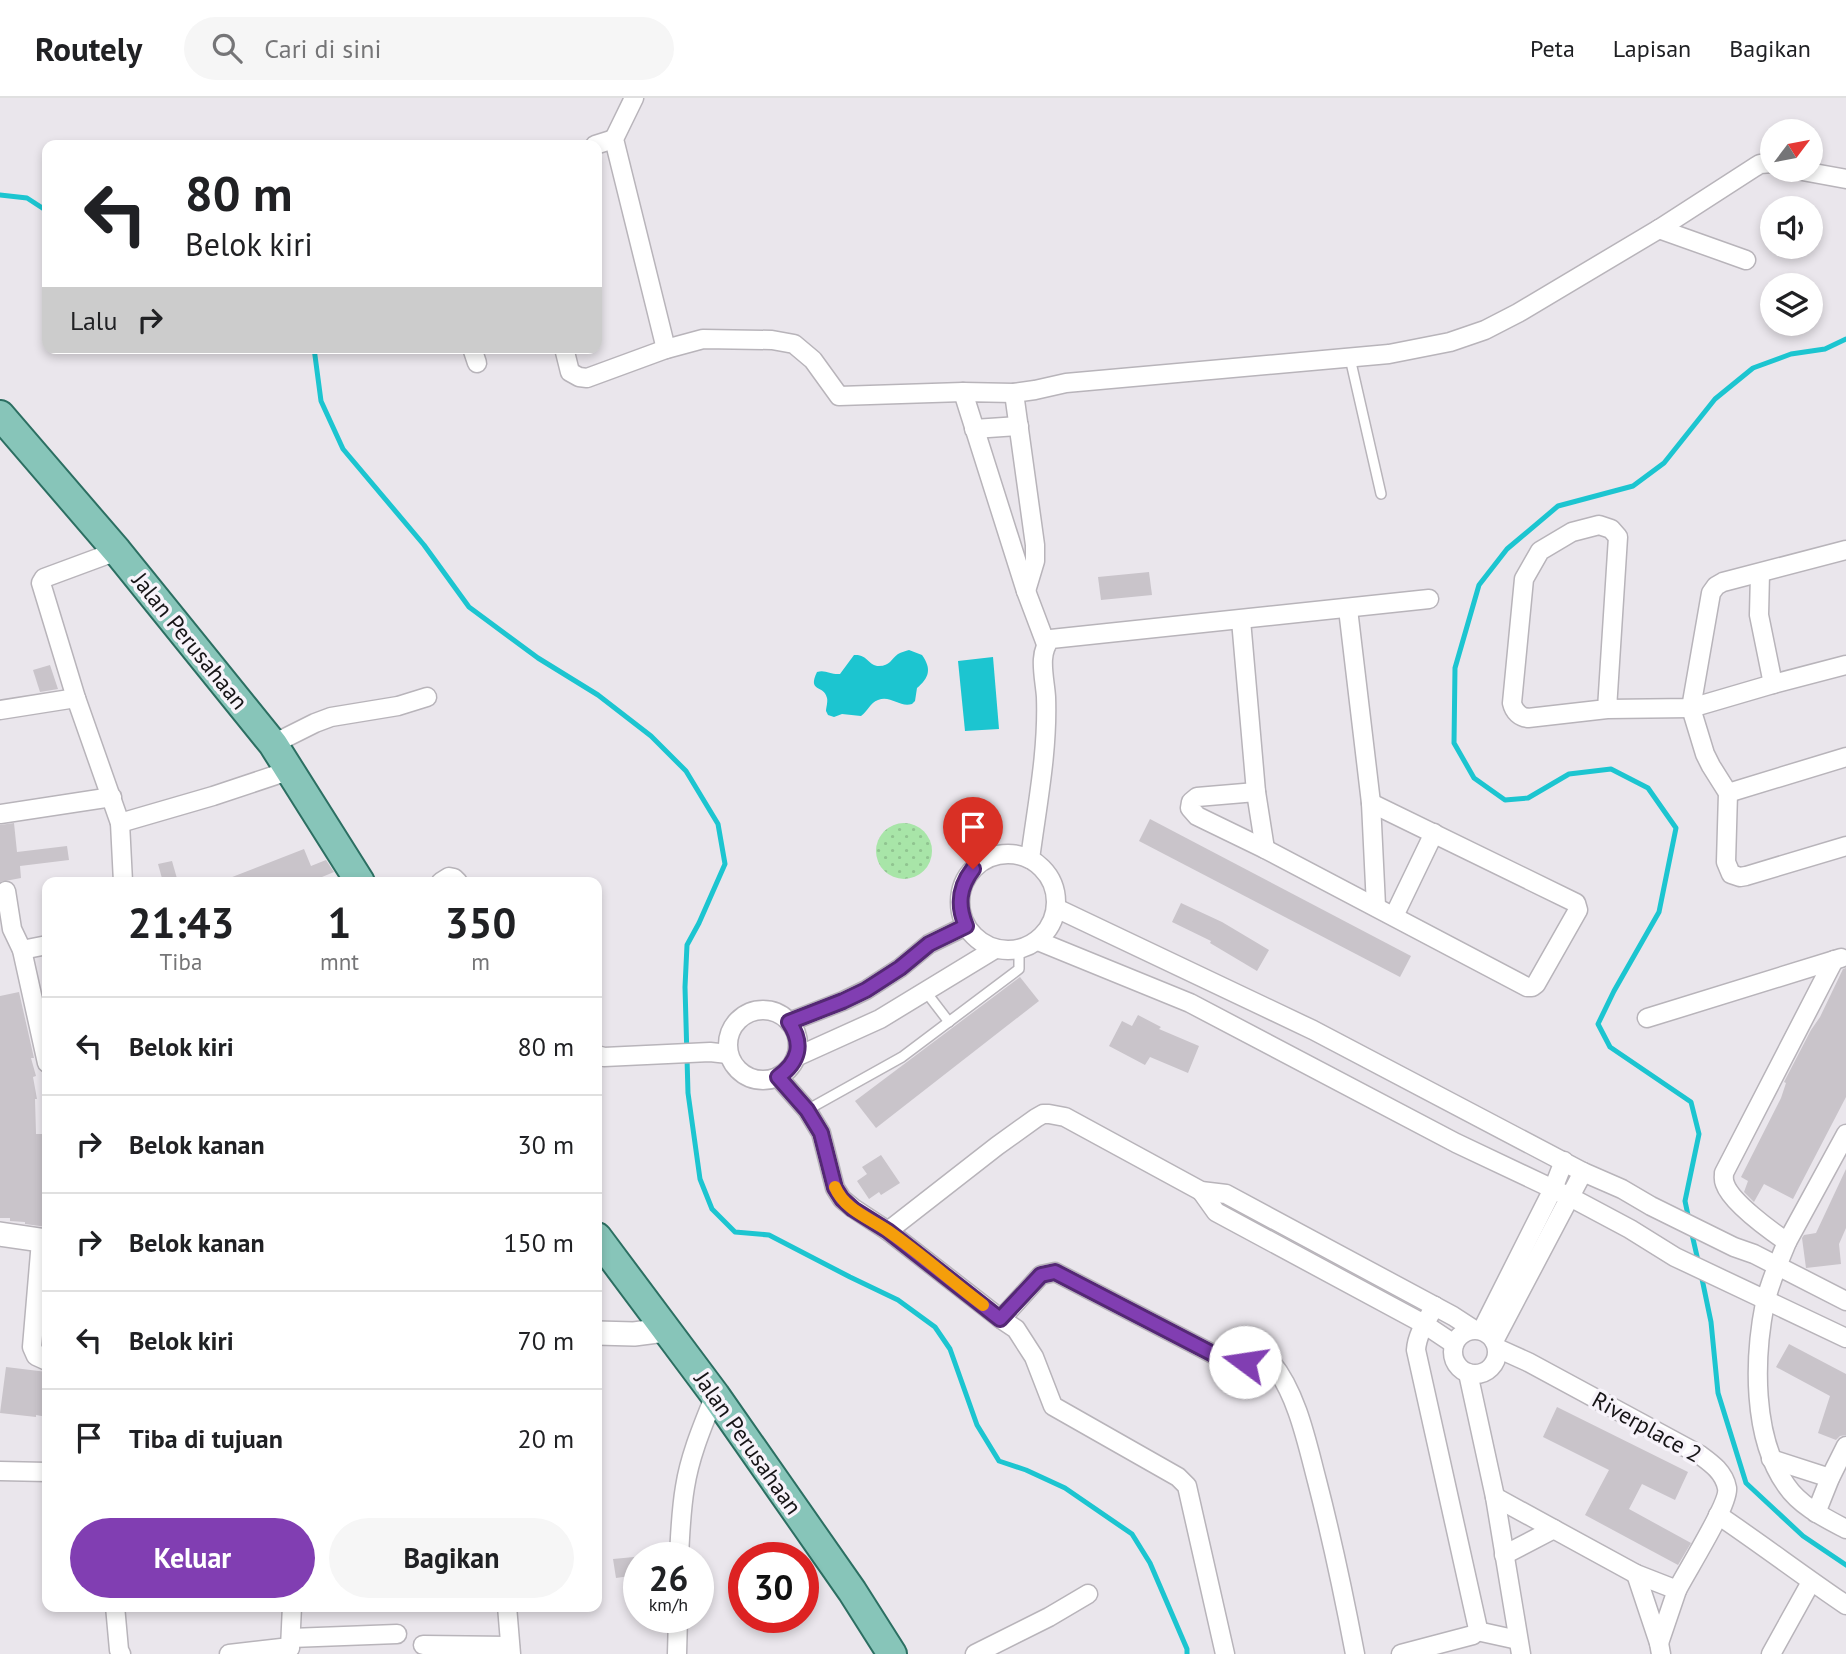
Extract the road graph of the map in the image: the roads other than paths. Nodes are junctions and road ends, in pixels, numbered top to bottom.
1 (634, 98) edge
2 (614, 139) junction
3 (602, 143) edge
4 (1760, 164) edge
5 (1824, 175) edge
6 (1846, 179) edge
7 (1660, 229) junction
8 (1746, 260) dead end
9 (666, 349) junction
10 (566, 354) edge
11 (1350, 358) junction
12 (963, 392) junction
13 (1014, 393) junction
14 (0, 415) edge
15 (1019, 426) junction
16 (974, 429) junction
17 (1381, 494) dead end
18 (1846, 550) edge
19 (117, 551) junction
20 (1759, 573) junction
21 (1026, 591) junction
22 (1429, 599) dead end
23 (1349, 609) junction
24 (1241, 620) junction
25 (1046, 644) junction
26 (1846, 665) edge
27 (1773, 684) junction
28 (428, 697) dead end
29 (76, 698) junction
30 (1690, 708) junction
31 (1607, 709) junction
32 (0, 710) edge
33 (273, 744) junction
34 (1846, 757) edge
35 (290, 770) junction
36 (1256, 792) junction
37 (1728, 793) junction
38 (112, 797) junction
39 (1371, 803) junction
40 (0, 814) edge
41 (120, 822) junction
42 (1434, 833) junction
43 (1846, 846) edge
44 (1265, 849) junction
45 (1030, 859) junction
46 (123, 877) edge
47 (356, 877) edge
48 (6, 891) dead end
49 (1376, 906) junction
50 (1056, 908) junction
51 (1394, 916) junction
52 (966, 926) junction
53 (1038, 941) junction
54 (42, 946) edge
55 (995, 949) junction
56 (22, 950) junction
57 (1019, 950) junction
58 (1840, 959) edge
59 (926, 992) junction
60 (1647, 1018) dead end
61 (789, 1022) junction
62 (949, 1022) junction
63 (42, 1040) edge
64 (728, 1054) junction
65 (796, 1057) junction
66 (602, 1061) edge
67 (778, 1077) junction
68 (807, 1110) junction
69 (1846, 1134) edge
70 (1564, 1161) junction
71 (1583, 1172) junction
72 (1553, 1189) junction
73 (1201, 1191) junction
74 (1570, 1197) junction
75 (888, 1231) junction
76 (0, 1234) edge
77 (42, 1241) edge
78 (1787, 1242) junction
79 (602, 1244) edge
80 (42, 1259) edge
81 (1777, 1266) junction
82 (1766, 1300) junction
83 (1846, 1301) edge
84 (1434, 1306) junction
85 (1000, 1319) junction
86 (1424, 1324) junction
87 (666, 1329) junction
88 (602, 1334) edge
89 (1486, 1337) junction
90 (1846, 1338) edge
91 (1454, 1344) junction
92 (42, 1359) edge
93 (1468, 1373) junction
94 (715, 1395) junction
95 (1846, 1446) edge
96 (1771, 1460) junction
97 (0, 1471) edge
98 (42, 1472) edge
99 (1830, 1478) junction
100 (1495, 1497) junction
101 (1816, 1513) junction
102 (1718, 1515) junction
103 (1554, 1529) junction
104 (1846, 1529) edge
105 (680, 1542) edge
106 (1504, 1555) junction
107 (1636, 1574) junction
108 (1811, 1582) junction
109 (1676, 1590) junction
110 (1088, 1594) dead end
111 (1846, 1605) edge
112 (116, 1612) edge
113 (292, 1612) edge
114 (507, 1612) edge
115 (1477, 1631) junction
116 (678, 1633) edge
117 (397, 1634) dead end
118 (424, 1645) dead end
119 (290, 1646) edge
120 (1519, 1647) edge
121 (1660, 1648) edge
122 (510, 1650) edge
123 (121, 1654) edge
124 (229, 1654) edge
125 (677, 1654) edge
126 (892, 1654) edge
127 (975, 1654) edge
128 (1224, 1654) edge
129 (1355, 1654) edge
130 (1401, 1654) edge
131 (1771, 1654) edge

1 - 2 street
2 - 3 street
2 - 9 street
4 - 7 street
5 - 6 street
7 - 8 street
7 - 11 street
9 - 10 street
9 - 12 street
11 - 13 street
11 - 17 lane
12 - 13 street
12 - 16 street
13 - 15 street
14 - 19 main road, Jalan Perusahaan
15 - 16 street
15 - 21 street
16 - 21 street
18 - 20 street
19 - 29 street
19 - 33 main road, Jalan Perusahaan
20 - 27 street
20 - 30 street
21 - 25 street
22 - 23 street
23 - 24 street
23 - 39 street
24 - 25 street
24 - 36 street
25 - 45 street
26 - 27 street
27 - 30 street
28 - 33 street
29 - 32 street
29 - 38 street
30 - 31 street
30 - 37 street
31 - 31 street
33 - 35 main road, Jalan Perusahaan
34 - 37 street
35 - 41 street
35 - 47 main road, Jalan Perusahaan
36 - 44 street
36 - 44 street
37 - 43 street
38 - 40 street
38 - 41 street
39 - 42 street
39 - 49 street
41 - 46 street
42 - 51 street
42 - 51 street
44 - 49 street
45 - 50 street
45 - 52 street
48 - 56 street
49 - 51 street
50 - 53 street
50 - 70 street
52 - 55 street
52 - 61 street
53 - 57 street
53 - 72 street
54 - 56 street
55 - 57 street
55 - 59 street
56 - 63 street
57 - 62 lane
58 - 60 street
58 - 78 street
59 - 62 lane
59 - 65 street
61 - 64 street
61 - 65 street
62 - 68 lane
64 - 66 street
64 - 67 street
65 - 67 street
67 - 68 street
68 - 75 street
69 - 78 street
70 - 71 street
70 - 72 street
71 - 74 street
71 - 81 street
72 - 74 street
72 - 89 street
73 - 75 street
73 - 84 street
73 - 86 street
74 - 82 street
74 - 89 street
75 - 85 street
76 - 77 street
78 - 81 street
79 - 87 main road, Jalan Perusahaan
80 - 92 street
81 - 82 street
81 - 83 street
82 - 90 street
82 - 96 street
84 - 86 street
84 - 89 street
85 - 128 street
85 - 129 street
86 - 91 street
86 - 115 street
87 - 88 street
87 - 94 main road, Jalan Perusahaan
89 - 91 street
89 - 93 street
89 - 102 street, Riverplace 2
91 - 93 street
93 - 100 street
94 - 105 street
94 - 126 main road, Jalan Perusahaan
95 - 99 street
96 - 99 street
96 - 101 street
97 - 98 street
99 - 101 street
100 - 103 street
100 - 106 street
101 - 104 street
102 - 108 street
102 - 109 street, Riverplace 2
103 - 106 street
103 - 107 street
106 - 120 street
107 - 109 street
107 - 121 street
108 - 111 street
108 - 131 street
109 - 121 street, Riverplace 2
110 - 127 street
112 - 123 street
113 - 119 street
114 - 122 street
115 - 120 street
115 - 130 street
116 - 125 street
117 - 119 street
118 - 122 street
119 - 124 street

